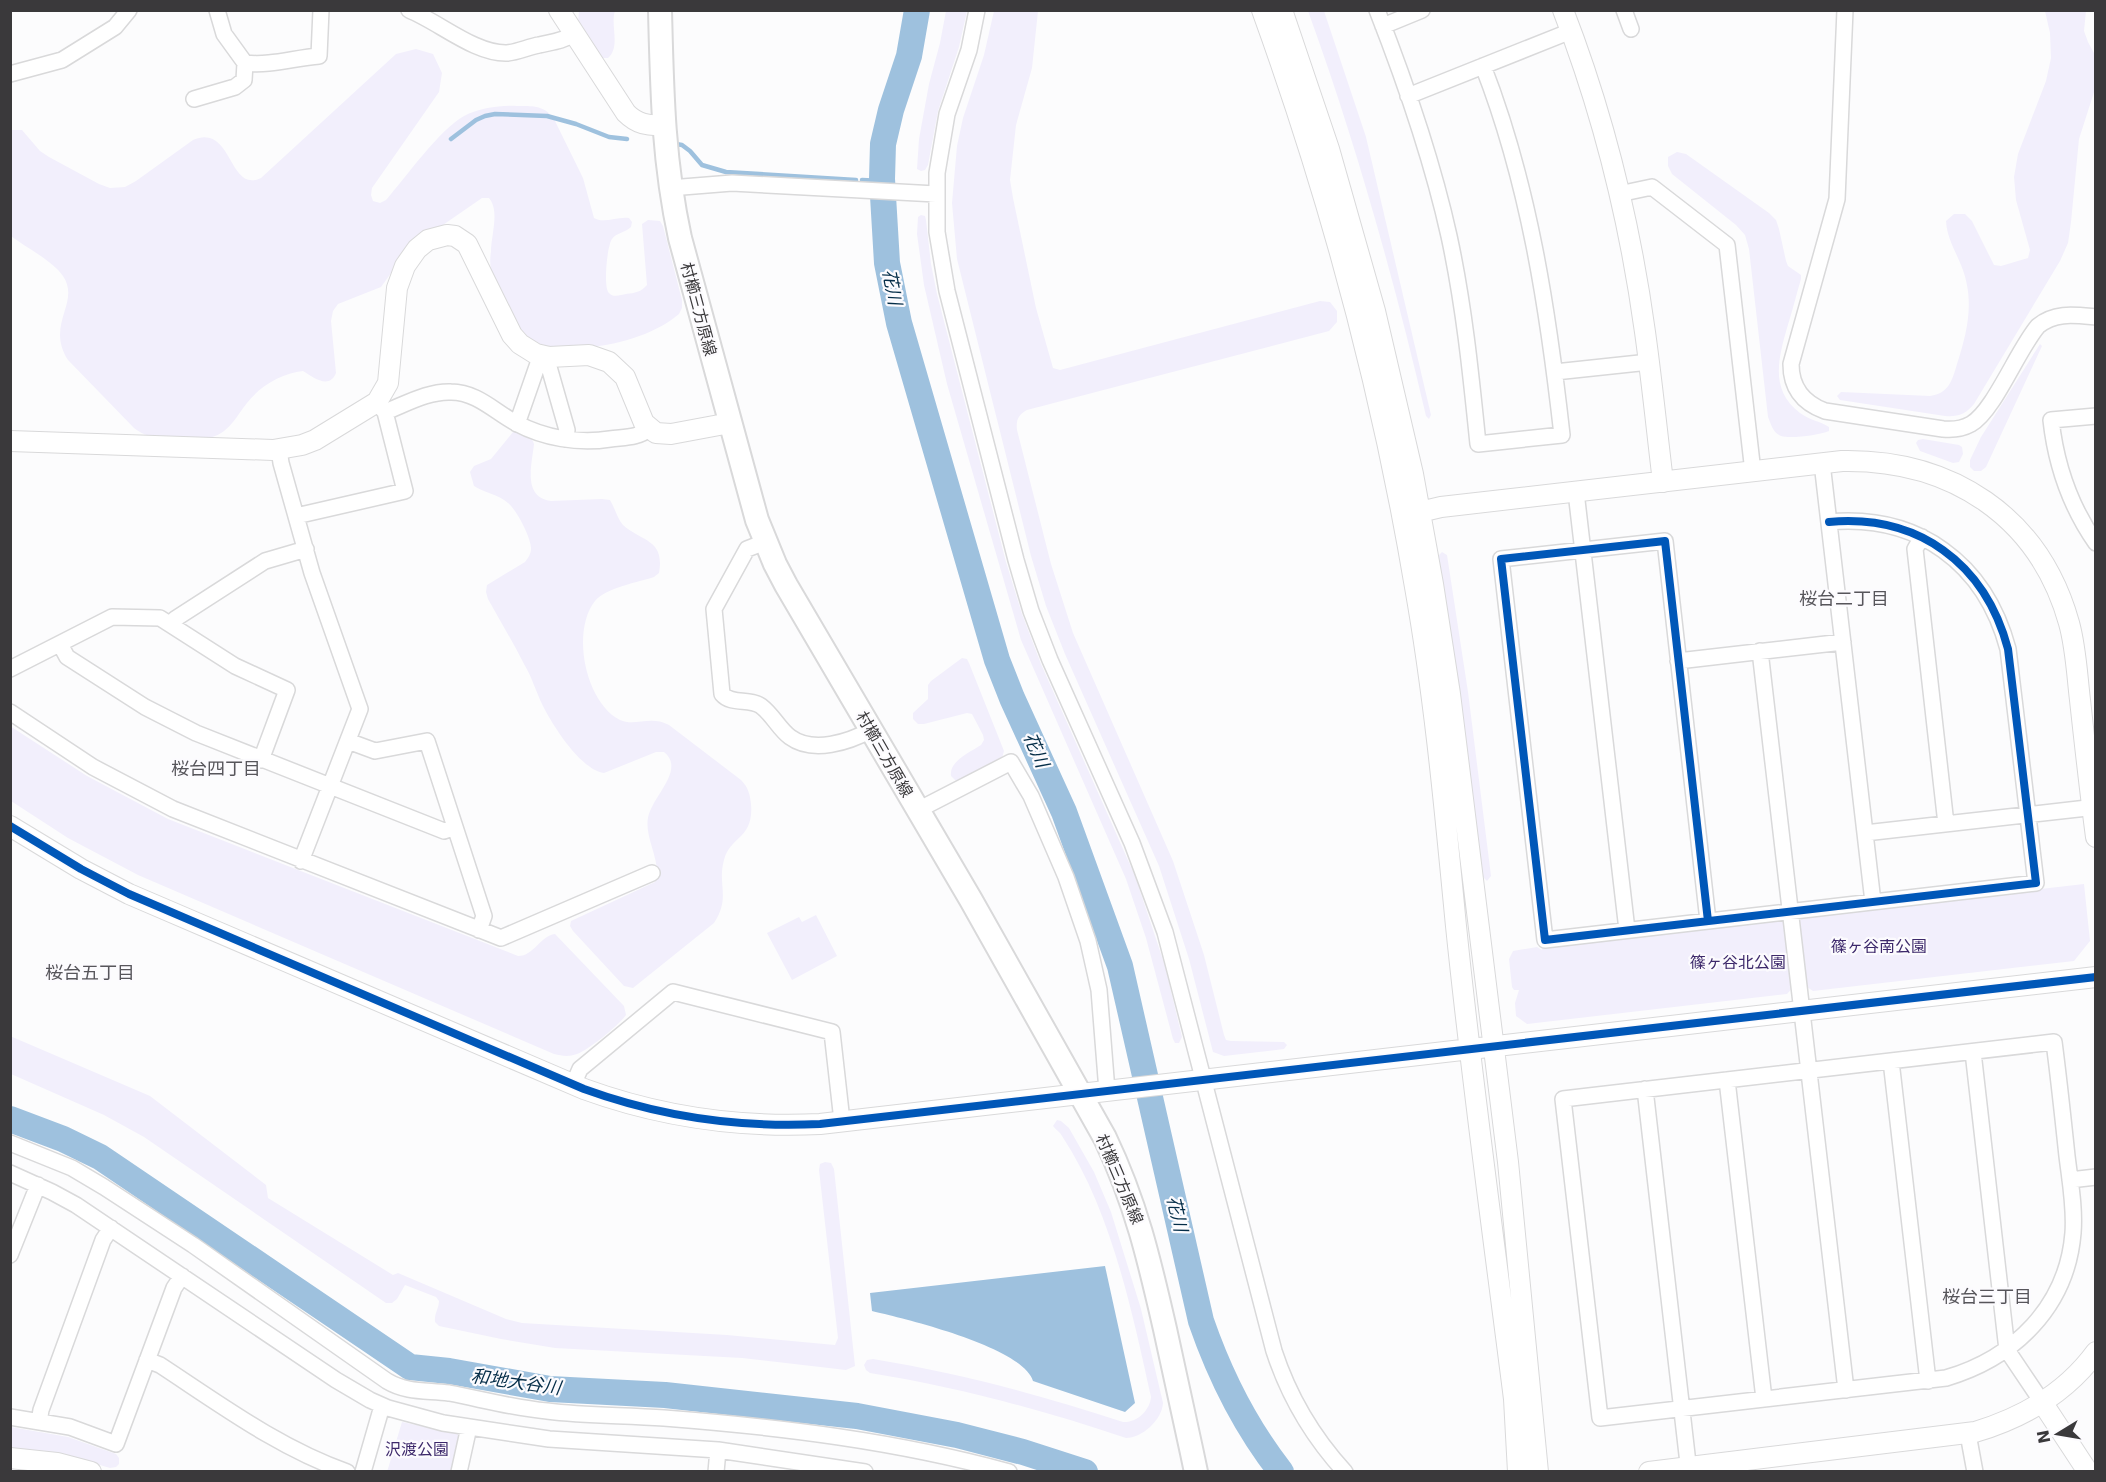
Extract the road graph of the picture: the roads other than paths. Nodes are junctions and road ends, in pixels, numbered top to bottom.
1 (129, 10) edge
2 (218, 10) edge
3 (321, 10) edge
4 (409, 10) edge
5 (559, 10) edge
6 (660, 10) edge
7 (977, 10) edge
8 (1262, 10) edge
9 (1282, 10) edge
10 (1377, 10) edge
11 (1422, 10) edge
12 (1563, 10) edge
13 (1845, 10) edge
14 (1383, 26) junction
15 (1571, 31) junction
16 (574, 34) junction
17 (245, 63) junction
18 (1483, 66) junction
19 (10, 74) edge
20 (1408, 96) junction
21 (194, 99) dead end
22 (663, 125) junction
23 (670, 188) junction
24 (936, 194) junction
25 (1619, 194) junction
26 (2096, 317) edge
27 (545, 356) junction
28 (1649, 362) junction
29 (1555, 372) junction
30 (381, 407) junction
31 (2096, 417) edge
32 (730, 423) junction
33 (517, 424) junction
34 (649, 429) junction
35 (565, 439) junction
36 (10, 441) edge
37 (279, 449) junction
38 (1822, 464) junction
39 (1753, 472) junction
40 (1663, 482) junction
41 (1576, 492) junction
42 (1420, 512) junction
43 (296, 516) junction
44 (1829, 522) junction
45 (1922, 537) junction
46 (765, 542) junction
47 (2096, 543) edge
48 (306, 549) junction
49 (1583, 550) junction
50 (171, 625) junction
51 (1843, 642) junction
52 (60, 644) junction
53 (1760, 651) junction
54 (1678, 661) junction
55 (10, 669) edge
56 (10, 712) edge
57 (871, 730) junction
58 (348, 741) junction
59 (261, 760) junction
60 (330, 787) junction
61 (2094, 807) edge
62 (918, 810) junction
63 (2028, 814) junction
64 (1946, 824) junction
65 (10, 826) edge
66 (455, 827) junction
67 (1865, 833) junction
68 (2096, 837) edge
69 (301, 861) junction
70 (652, 873) dead end
71 (1873, 902) junction
72 (1791, 912) junction
73 (1708, 921) junction
74 (478, 930) junction
75 (1627, 930) junction
76 (2096, 977) edge
77 (1802, 1011) junction
78 (1494, 1046) junction
79 (1471, 1049) junction
80 (1973, 1052) junction
81 (1891, 1061) junction
82 (1809, 1070) junction
83 (1202, 1080) junction
84 (1727, 1080) junction
85 (573, 1085) junction
86 (1645, 1089) junction
87 (1115, 1090) junction
88 (1080, 1094) junction
89 (843, 1121) junction
90 (10, 1143) edge
91 (10, 1173) edge
92 (2096, 1177) edge
93 (2070, 1180) junction
94 (38, 1185) junction
95 (111, 1228) junction
96 (10, 1255) edge
97 (182, 1276) junction
98 (2007, 1350) junction
99 (2096, 1352) edge
100 (147, 1360) junction
101 (1928, 1381) junction
102 (1846, 1390) junction
103 (1764, 1399) junction
104 (2042, 1402) junction
105 (382, 1406) junction
106 (1682, 1409) junction
107 (10, 1417) edge
108 (39, 1422) junction
109 (469, 1427) junction
110 (1968, 1434) junction
111 (718, 1450) junction
112 (10, 1458) edge
113 (1689, 1469) edge
114 (91, 1472) edge
115 (347, 1472) edge
116 (363, 1472) edge
117 (459, 1472) edge
118 (716, 1472) edge
119 (864, 1472) edge
120 (1009, 1472) edge
121 (1196, 1472) edge
122 (1345, 1472) edge
123 (1518, 1472) edge
124 (1538, 1472) edge
125 (1649, 1472) edge
126 (1975, 1472) edge
127 (2088, 1472) edge

1 - 19 street
2 - 17 street
3 - 17 street
4 - 16 street
5 - 16 street
6 - 22 main road, 村櫛三方原線
7 - 24 street
8 - 79 street
9 - 42 street
10 - 14 street
11 - 14 street
12 - 15 street
13 - 26 street
14 - 20 street
15 - 18 street
15 - 25 street
16 - 22 street
17 - 21 street
18 - 20 street
18 - 29 street
20 - 29 street
22 - 23 main road, 村櫛三方原線
23 - 24 street
23 - 32 main road, 村櫛三方原線
24 - 83 street
25 - 28 street
25 - 39 street
27 - 30 street
27 - 33 street
27 - 34 street
27 - 35 street
28 - 29 street
28 - 40 street
30 - 33 street
30 - 37 street
30 - 43 street
31 - 47 street
32 - 34 street
32 - 46 main road, 村櫛三方原線
33 - 35 street
34 - 35 street
36 - 37 street
37 - 43 street
38 - 39 street
38 - 44 street
38 - 61 street
39 - 40 street
40 - 41 street
41 - 42 street
41 - 49 street
42 - 78 street
43 - 48 street
44 - 45 street
44 - 51 street
45 - 63 street
45 - 64 street
46 - 57 main road, 村櫛三方原線
46 - 57 street
48 - 50 street
48 - 58 street
49 - 54 street
49 - 75 street
49 - 75 street
50 - 52 street
50 - 59 street
51 - 53 street
51 - 67 street
52 - 55 street
52 - 59 street
53 - 54 street
53 - 72 street
54 - 73 street
56 - 69 street
57 - 62 main road, 村櫛三方原線
58 - 60 street
58 - 66 street
59 - 60 street
60 - 66 street
60 - 69 street
61 - 63 street
61 - 68 street
62 - 87 street
62 - 88 main road, 村櫛三方原線
63 - 64 street
63 - 71 street
64 - 67 street
65 - 85 street
66 - 74 street
67 - 71 street
69 - 74 street
70 - 74 street
71 - 72 street
72 - 73 street
72 - 77 street
73 - 75 street
76 - 77 street
77 - 78 street
77 - 82 street
78 - 79 street
78 - 124 street
79 - 83 street
79 - 123 street
80 - 81 street
80 - 93 street
80 - 98 street
81 - 82 street
81 - 101 street
82 - 84 street
82 - 102 street
83 - 87 street
83 - 122 street
84 - 86 street
84 - 103 street
85 - 89 street
85 - 89 street
86 - 106 street
86 - 106 street
87 - 88 street
88 - 89 street
88 - 121 main road, 村櫛三方原線
90 - 120 street
91 - 94 street
92 - 93 street
93 - 98 street
94 - 95 street
94 - 96 street
95 - 97 street
95 - 108 street
97 - 100 street
97 - 105 street
98 - 101 street
98 - 104 street
99 - 104 street
100 - 108 street
100 - 115 street
101 - 102 street
102 - 103 street
103 - 106 street
104 - 110 street
104 - 127 street
105 - 109 street
105 - 116 street
106 - 113 street
107 - 108 street
109 - 111 street
109 - 117 street
110 - 113 street
110 - 126 street
111 - 118 street
111 - 119 street
112 - 114 street
113 - 125 street

